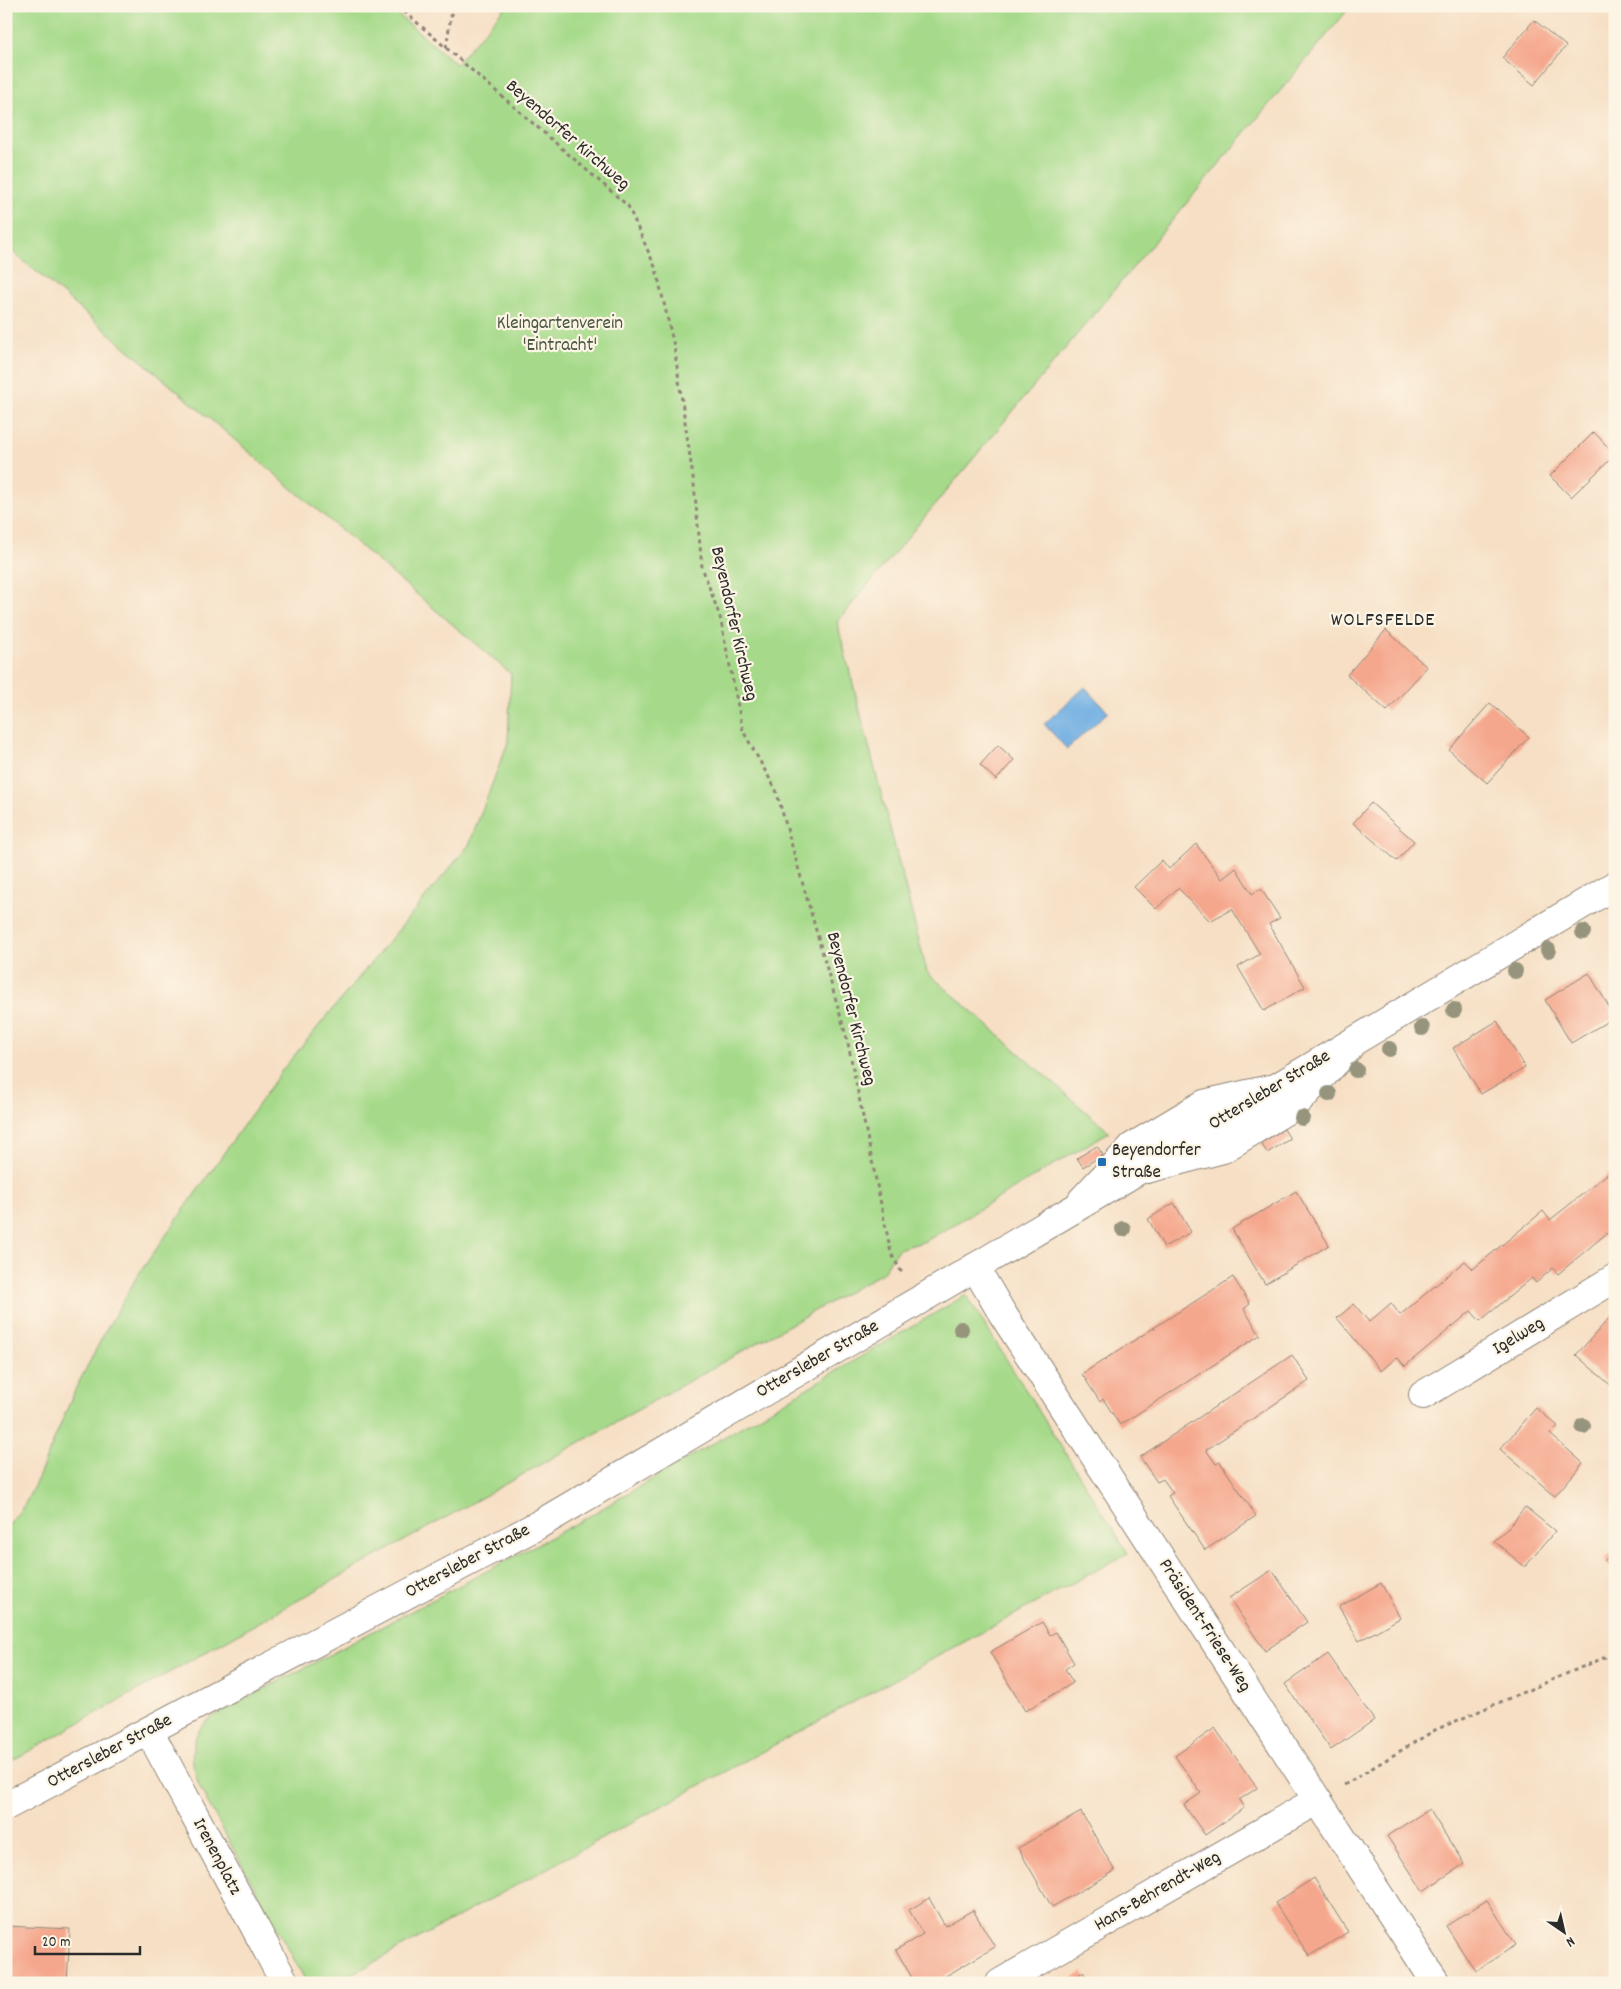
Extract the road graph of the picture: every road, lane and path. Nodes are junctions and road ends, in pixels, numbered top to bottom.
1 (398, 6) edge
2 (457, 6) edge
3 (446, 48) junction
4 (1615, 885) edge
5 (1361, 1036) junction
6 (1279, 1087) junction
7 (1134, 1172) junction
8 (1072, 1210) junction
9 (975, 1267) junction
10 (1615, 1278) edge
11 (918, 1301) junction
12 (1423, 1395) dead end
13 (1615, 1653) edge
14 (149, 1732) junction
15 (1316, 1801) junction
16 (6, 1806) edge
17 (285, 1983) edge
18 (1000, 1983) edge
19 (1436, 1983) edge

1 - 3 path, Beyendorfer Kirchweg
2 - 3 path
3 - 11 path, Beyendorfer Kirchweg
4 - 5 street, Ottersleber Straße
5 - 6 street, Ottersleber Straße
5 - 7 street
6 - 7 street, Ottersleber Straße
6 - 8 street
7 - 8 street, Ottersleber Straße
8 - 9 street, Ottersleber Straße
9 - 11 street, Ottersleber Straße
9 - 15 street, Präsident-Friese-Weg
10 - 12 street, Igelweg
11 - 14 street, Ottersleber Straße
13 - 15 path
14 - 16 street, Ottersleber Straße
14 - 17 street, Irenenplatz
15 - 18 street, Hans-Behrendt-Weg
15 - 19 street, Präsident-Friese-Weg

